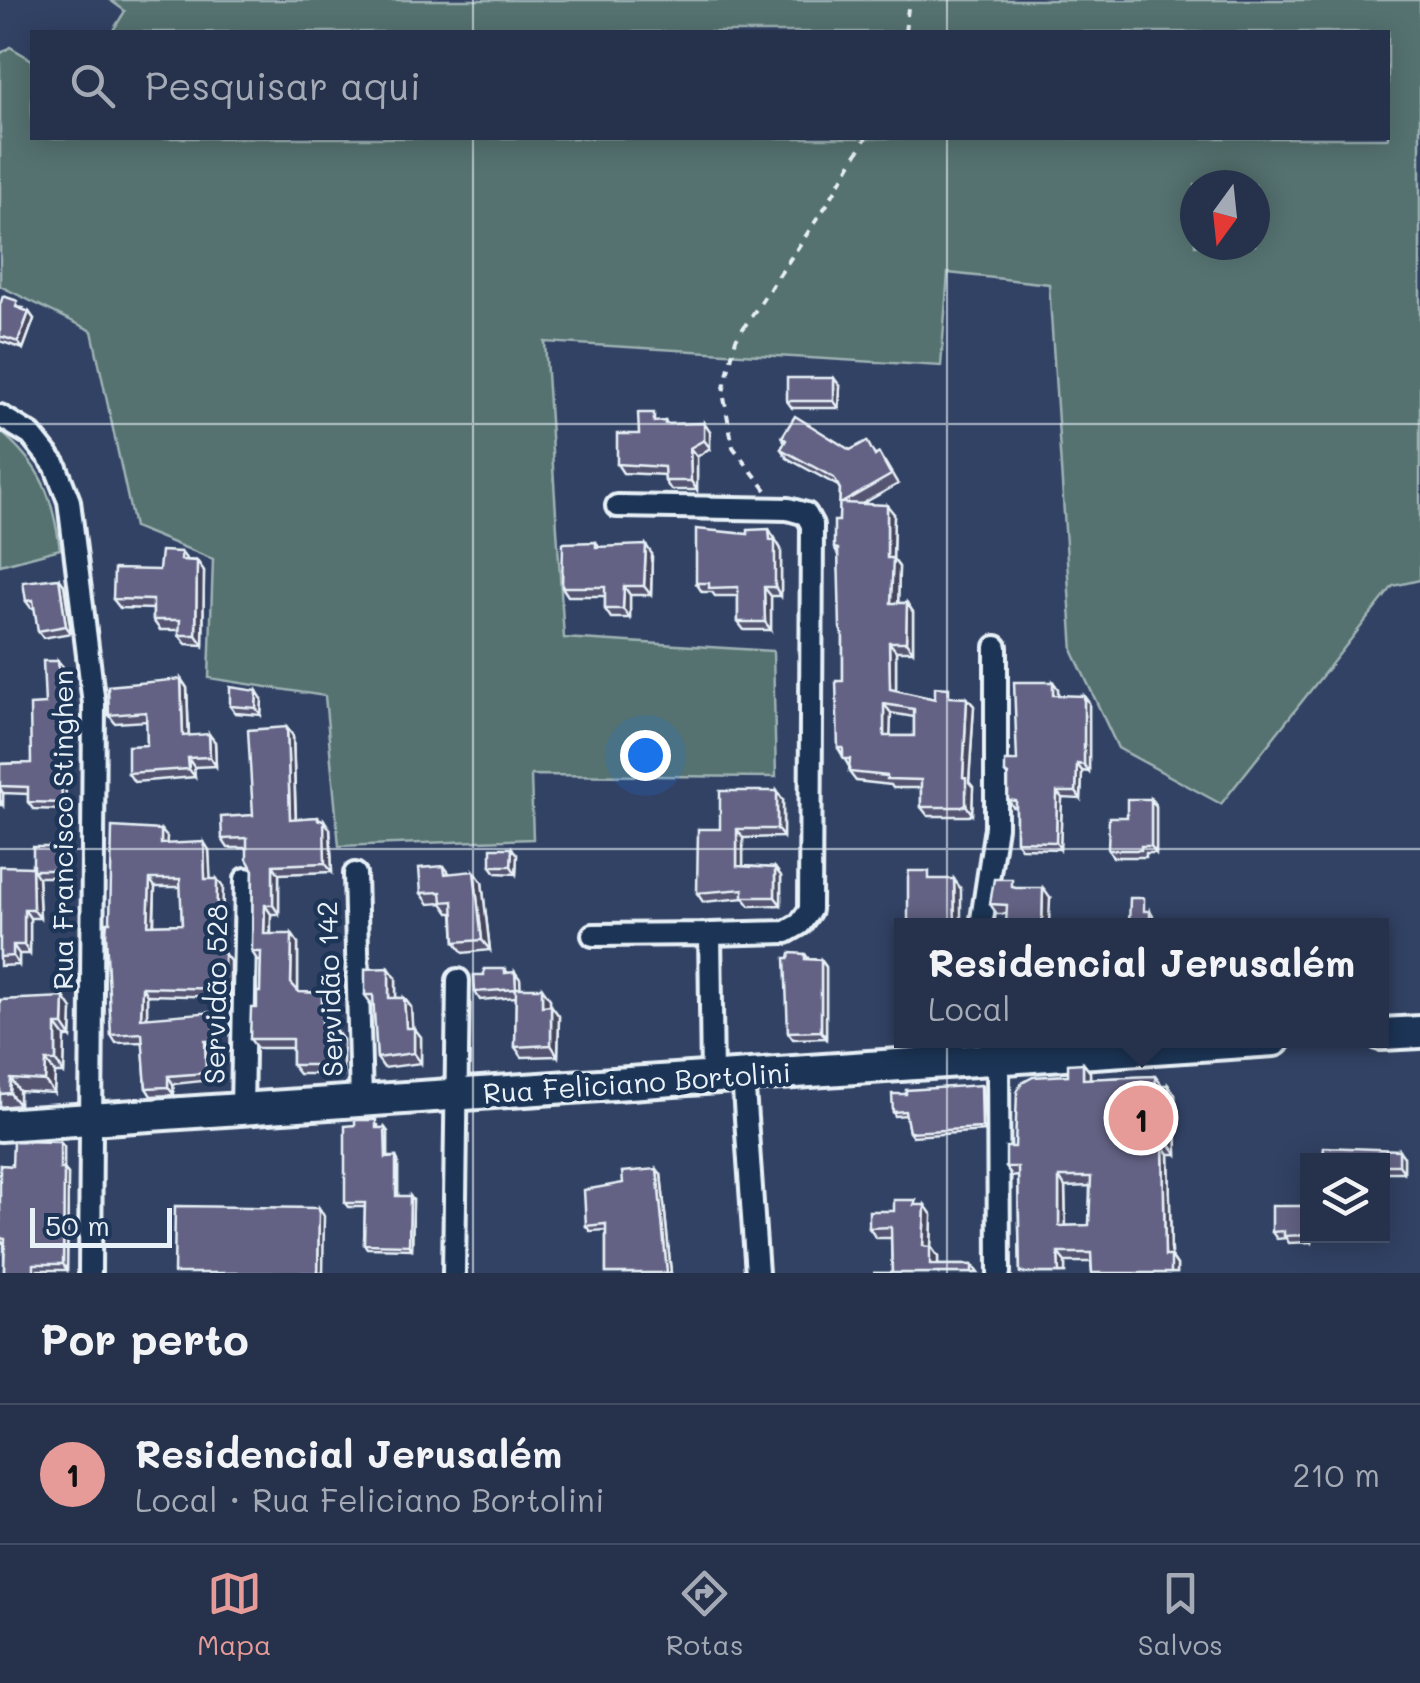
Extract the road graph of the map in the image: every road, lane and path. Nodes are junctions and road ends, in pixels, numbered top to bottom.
1 (909, 0) edge
2 (905, 30) edge
3 (865, 140) edge
4 (0, 416) edge
5 (617, 506) dead end
6 (788, 510) junction
7 (996, 647) dead end
8 (354, 874) dead end
9 (246, 880) dead end
10 (982, 918) edge
11 (710, 934) junction
12 (593, 936) dead end
13 (458, 980) dead end
14 (1420, 1032) edge
15 (1389, 1034) edge
16 (1081, 1048) edge
17 (984, 1052) edge
18 (743, 1076) junction
19 (712, 1078) junction
20 (458, 1096) junction
21 (361, 1102) junction
22 (242, 1110) junction
23 (90, 1119) junction
24 (0, 1125) edge
25 (90, 1273) edge
26 (454, 1273) edge
27 (757, 1273) edge
28 (999, 1273) edge

1 - 2 path
3 - 6 path
4 - 23 street, Rua Francisco Stinghen
5 - 6 street
6 - 11 street
7 - 10 street
8 - 21 street, Servidão 142
9 - 22 street, Servidão 528
11 - 12 street
11 - 19 street
13 - 20 street
14 - 15 main road
16 - 17 main road, Rua Feliciano Bortolini
17 - 18 main road, Rua Feliciano Bortolini
17 - 28 street
18 - 19 main road, Rua Feliciano Bortolini
18 - 27 street
19 - 20 main road, Rua Feliciano Bortolini
20 - 21 main road, Rua Feliciano Bortolini
20 - 26 street
21 - 22 main road, Rua Feliciano Bortolini
22 - 23 main road, Rua Feliciano Bortolini
23 - 24 main road, Rua Feliciano Bortolini
23 - 25 street, Rua Francisco Stinghen

